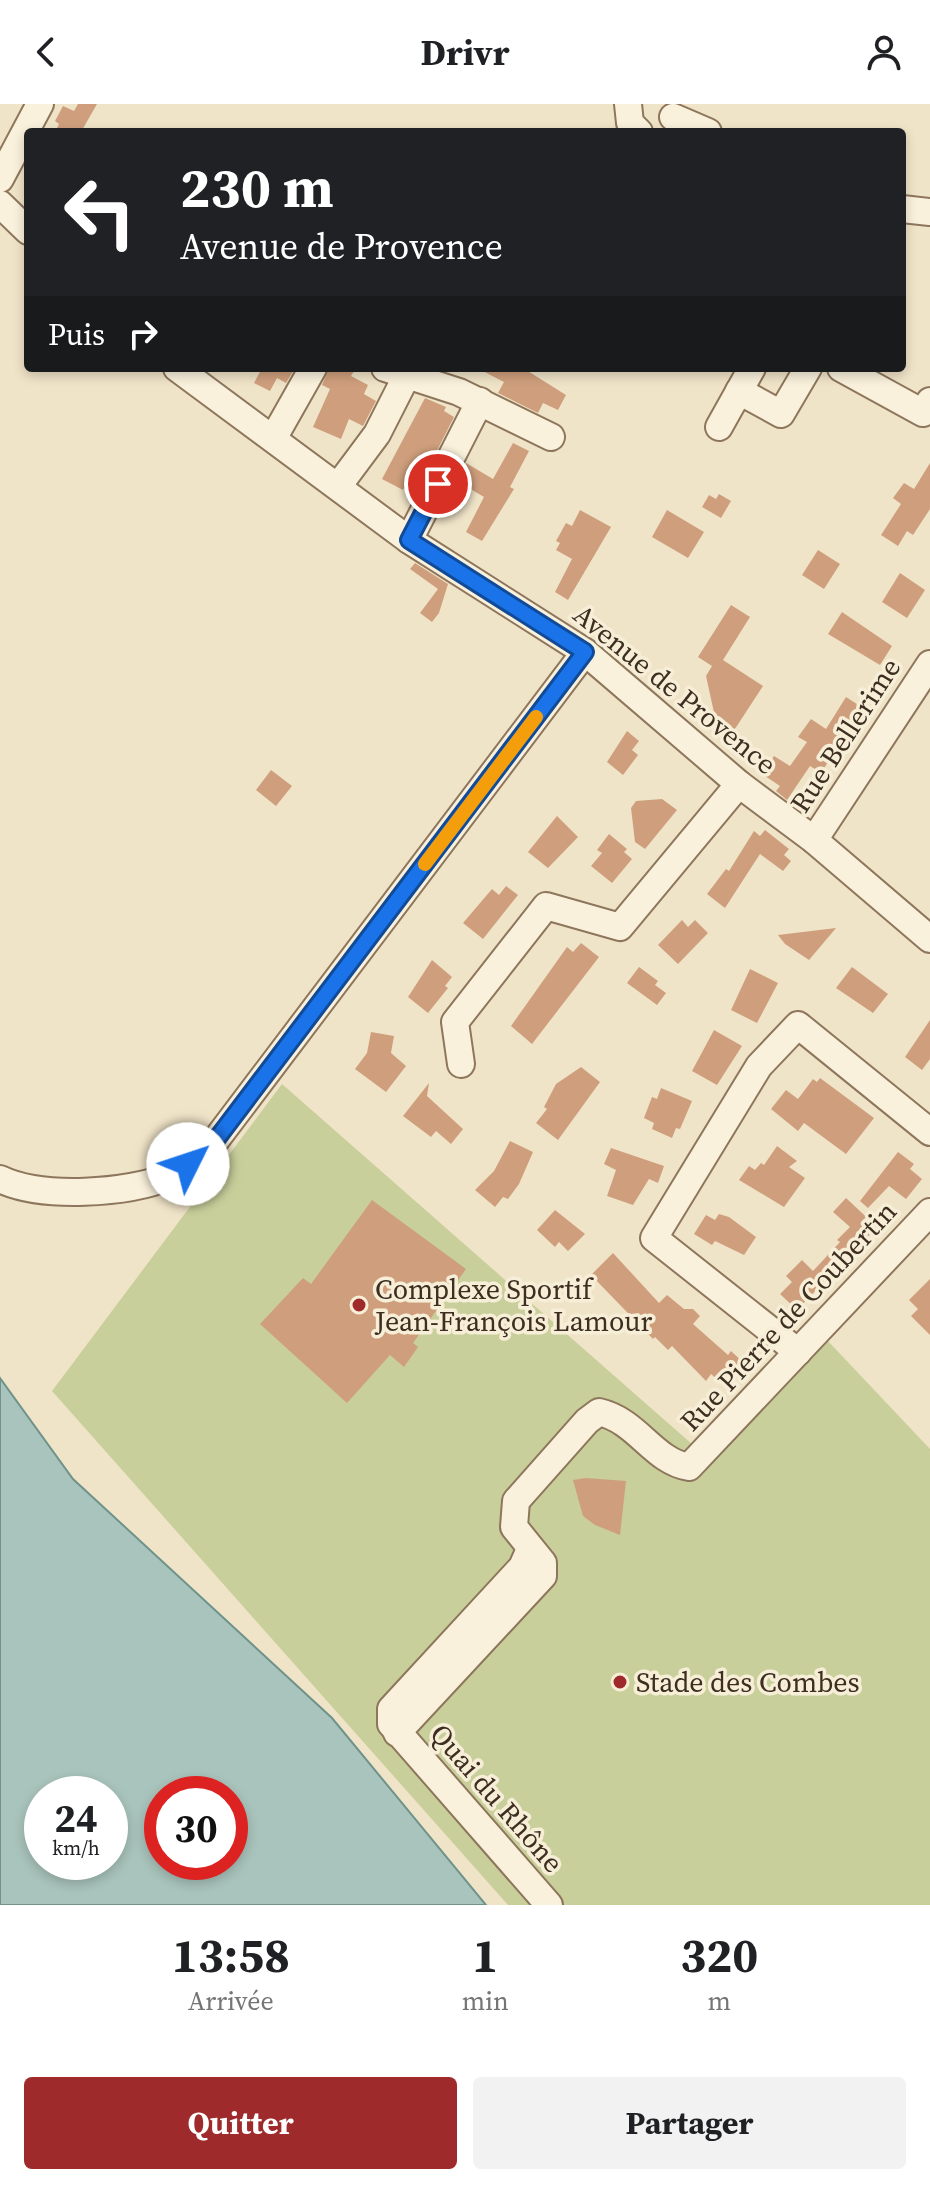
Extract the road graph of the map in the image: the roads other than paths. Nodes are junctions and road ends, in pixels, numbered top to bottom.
1 (40, 104) edge
2 (628, 104) edge
3 (669, 118) edge
4 (27, 128) edge
5 (635, 128) edge
6 (697, 128) edge
7 (24, 134) edge
8 (0, 179) edge
9 (0, 204) edge
10 (906, 209) edge
11 (930, 212) edge
12 (24, 227) edge
13 (184, 372) edge
14 (311, 372) edge
15 (396, 372) edge
16 (399, 372) edge
17 (806, 372) edge
18 (848, 372) edge
19 (745, 380) edge
20 (205, 383) edge
21 (480, 401) junction
22 (930, 401) edge
23 (719, 427) dead end
24 (274, 437) junction
25 (551, 437) dead end
26 (339, 485) junction
27 (409, 540) junction
28 (585, 652) junction
29 (930, 664) edge
30 (739, 784) junction
31 (814, 840) junction
32 (930, 939) edge
33 (461, 1064) dead end
34 (930, 1132) edge
35 (0, 1179) edge
36 (930, 1212) edge
37 (798, 1352) junction
38 (397, 1733) joint
39 (549, 1905) edge

1 - 4 street
2 - 5 street
3 - 6 street
7 - 8 street
9 - 12 street
10 - 11 street
13 - 20 street, Avenue de Provence
14 - 24 street
15 - 26 street
16 - 21 street
17 - 19 street
18 - 22 street
19 - 23 street
20 - 24 street, Avenue de Provence
21 - 25 street
21 - 27 street
24 - 26 street, Avenue de Provence
26 - 27 street, Avenue de Provence
27 - 28 street, Avenue de Provence
28 - 30 street, Avenue de Provence
28 - 35 street
29 - 31 street, Rue Bellerime
30 - 31 street, Avenue de Provence
30 - 33 street
31 - 32 street, Avenue de Provence
34 - 37 street
36 - 37 street, Rue Pierre de Coubertin
37 - 38 street, Rue Pierre de Coubertin
38 - 39 street, Quai du Rhône

